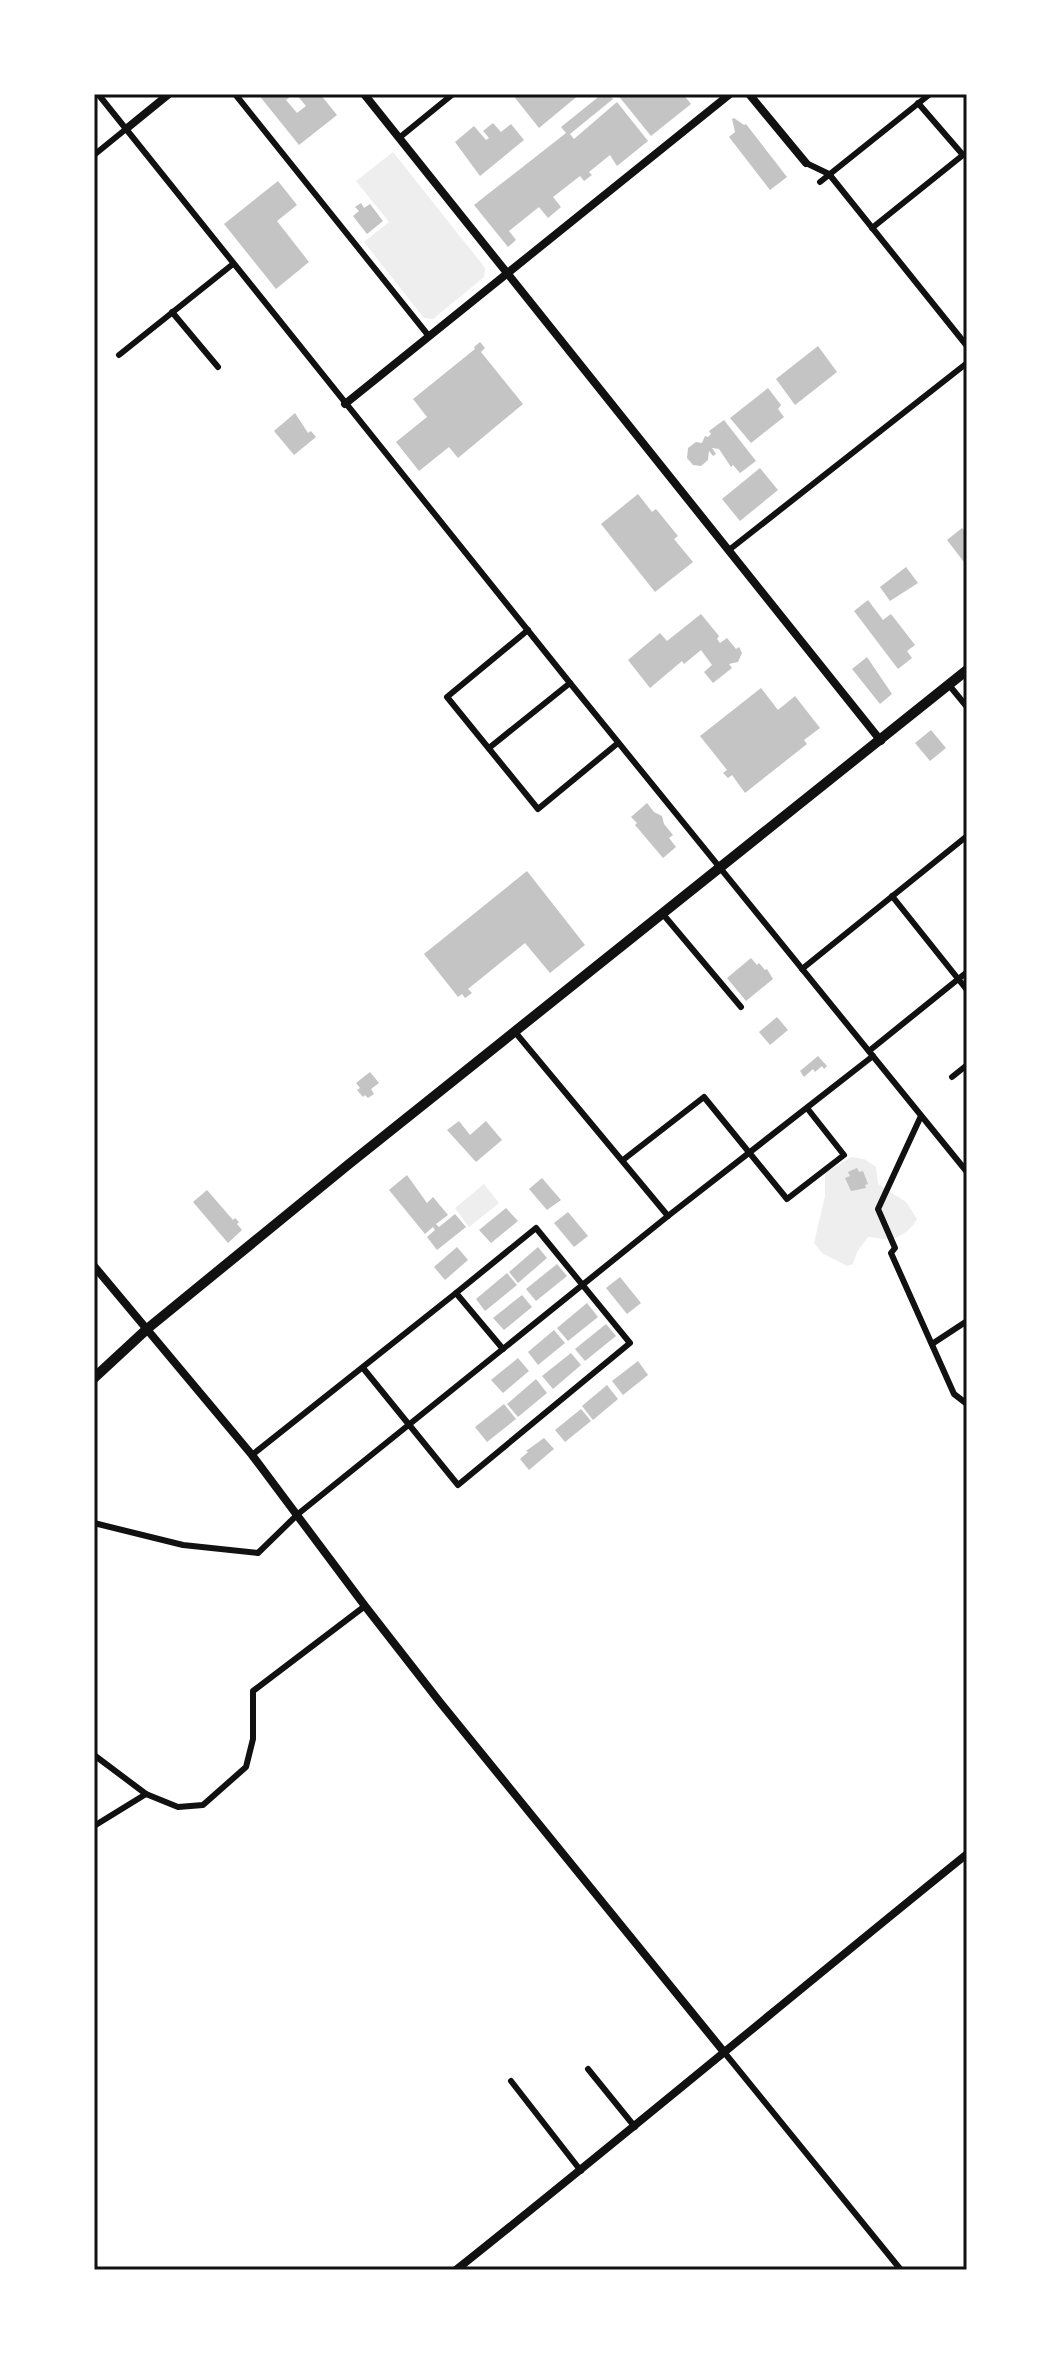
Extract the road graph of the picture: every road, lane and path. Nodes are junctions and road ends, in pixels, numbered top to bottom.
1 (98, 94) edge
2 (169, 94) edge
3 (235, 94) edge
4 (364, 94) edge
5 (453, 94) edge
6 (730, 94) edge
7 (749, 94) edge
8 (930, 94) edge
9 (918, 103) junction
10 (126, 129) junction
11 (399, 138) junction
12 (94, 155) edge
13 (806, 163) joint
14 (829, 174) junction
15 (820, 182) dead end
16 (872, 228) junction
17 (233, 264) junction
18 (509, 273) junction
19 (172, 312) junction
20 (428, 335) junction
21 (967, 346) edge
22 (119, 355) dead end
23 (967, 363) edge
24 (218, 367) dead end
25 (345, 404) junction
26 (729, 550) junction
27 (528, 630) junction
28 (967, 670) edge
29 (570, 683) junction
30 (949, 685) junction
31 (967, 707) edge
32 (881, 741) junction
33 (618, 743) junction
34 (489, 748) junction
35 (966, 839) edge
36 (719, 867) junction
37 (892, 896) junction
38 (662, 913) junction
39 (802, 969) junction
40 (967, 972) edge
41 (958, 979) junction
42 (967, 990) edge
43 (741, 1007) dead end
44 (515, 1032) junction
45 (871, 1054) junction
46 (967, 1065) edge
47 (952, 1077) dead end
48 (807, 1108) junction
49 (921, 1116) junction
50 (750, 1152) junction
51 (623, 1160) junction
52 (966, 1169) edge
53 (668, 1216) junction
54 (94, 1266) edge
55 (583, 1286) junction
56 (456, 1293) junction
57 (967, 1321) edge
58 (147, 1329) junction
59 (932, 1344) junction
60 (503, 1349) junction
61 (363, 1368) junction
62 (94, 1378) edge
63 (967, 1404) edge
64 (409, 1425) junction
65 (252, 1455) junction
66 (298, 1514) junction
67 (94, 1523) edge
68 (365, 1606) junction
69 (94, 1755) edge
70 (146, 1794) junction
71 (94, 1826) edge
72 (967, 1854) edge
73 (724, 2052) junction
74 (588, 2069) dead end
75 (511, 2081) dead end
76 (635, 2127) junction
77 (581, 2171) junction
78 (456, 2270) edge
79 (901, 2270) edge

1 - 10 street
2 - 10 street
3 - 20 street
4 - 11 street
5 - 11 street
6 - 18 street
7 - 13 street
8 - 9 street
9 - 14 street
9 - 16 street
10 - 12 street
10 - 17 street
11 - 18 street
13 - 14 street
14 - 15 street
14 - 16 street
16 - 21 street
17 - 19 street
17 - 25 street
18 - 20 street
18 - 26 street
19 - 22 street
19 - 24 street
20 - 25 street
23 - 26 street
25 - 27 street
26 - 32 street
27 - 29 street
27 - 34 street
28 - 30 main road
29 - 33 street
29 - 34 street
30 - 31 street
30 - 32 main road
32 - 36 main road
33 - 34 street
33 - 36 street
35 - 37 street
36 - 38 main road
36 - 39 street
37 - 39 street
37 - 41 street
38 - 43 street
38 - 44 main road
39 - 45 street
40 - 41 street
41 - 42 street
41 - 45 street
44 - 51 street
44 - 58 main road
45 - 48 street
45 - 49 street
46 - 47 street
48 - 50 street
48 - 50 street
49 - 52 street
49 - 59 street
50 - 51 street
50 - 53 street
51 - 53 street
53 - 55 street
54 - 58 street
55 - 56 street
55 - 60 street
55 - 64 street
56 - 60 street
56 - 61 street
57 - 59 street
58 - 62 main road
58 - 65 street
59 - 63 street
60 - 64 street
61 - 64 street
61 - 65 street
64 - 66 street
65 - 66 street
66 - 67 street
66 - 68 street
68 - 70 street
68 - 73 street
69 - 70 street
70 - 71 street
72 - 73 street
73 - 76 street
73 - 79 street
74 - 76 street
75 - 77 street
76 - 77 street
77 - 78 street

